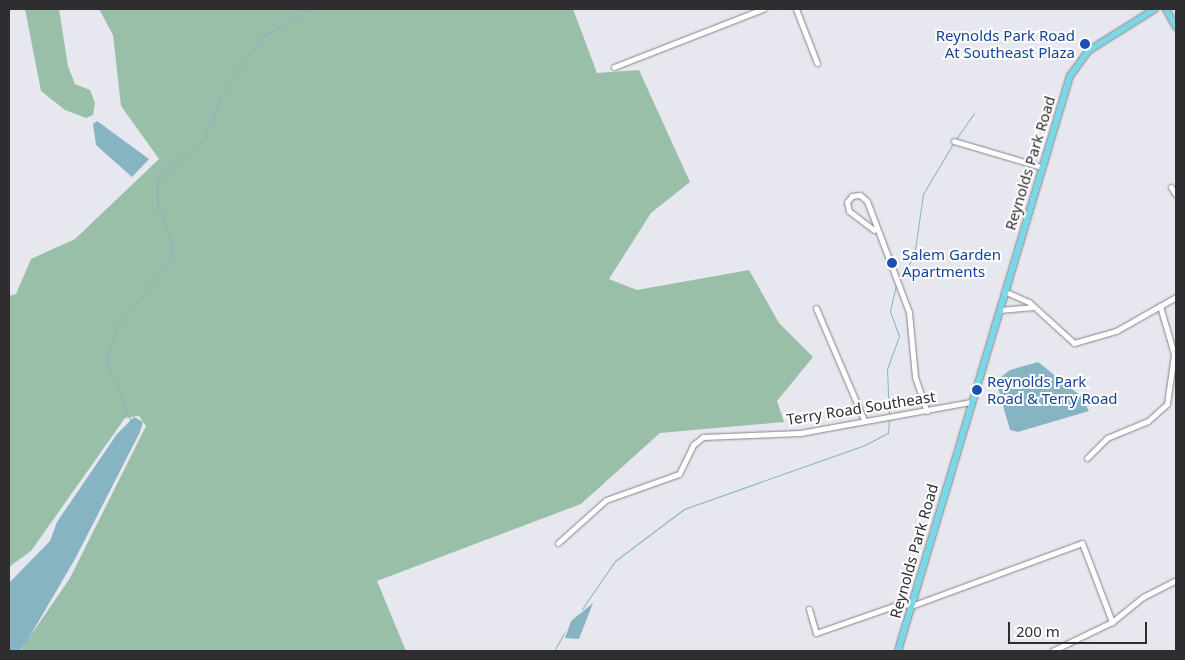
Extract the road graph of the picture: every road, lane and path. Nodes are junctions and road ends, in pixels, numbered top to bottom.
1 (763, 9) edge
2 (796, 9) edge
3 (1155, 9) edge
4 (1166, 9) edge
5 (1176, 27) edge
6 (817, 62) dead end
7 (614, 67) dead end
8 (954, 141) dead end
9 (1041, 167) junction
10 (1171, 187) dead end
11 (1176, 195) edge
12 (867, 208) junction
13 (856, 215) junction
14 (874, 230) junction
15 (1004, 291) junction
16 (1176, 297) edge
17 (1160, 306) junction
18 (1034, 307) junction
19 (816, 308) dead end
20 (999, 310) junction
21 (971, 402) junction
22 (927, 411) junction
23 (864, 420) junction
24 (1087, 458) dead end
25 (558, 543) dead end
26 (1176, 580) edge
27 (911, 606) junction
28 (809, 609) dead end
29 (1112, 622) junction
30 (898, 651) edge
31 (1052, 651) edge

1 - 7 street
2 - 6 street
3 - 9 main road, Reynolds Park Road
4 - 5 main road
8 - 9 street
9 - 15 main road, Reynolds Park Road
10 - 11 street
12 - 13 street
12 - 13 street
12 - 14 street
13 - 14 street
14 - 22 street
15 - 18 street
15 - 20 main road, Reynolds Park Road
16 - 17 street
17 - 18 street
17 - 24 street
18 - 20 street
19 - 23 street
20 - 21 main road, Reynolds Park Road
21 - 22 street, Terry Road Southeast
21 - 27 main road, Reynolds Park Road
22 - 23 street, Terry Road Southeast
23 - 25 street, Terry Road Southeast
26 - 29 street
27 - 28 street
27 - 29 street
27 - 30 main road, Reynolds Park Road
29 - 31 street

